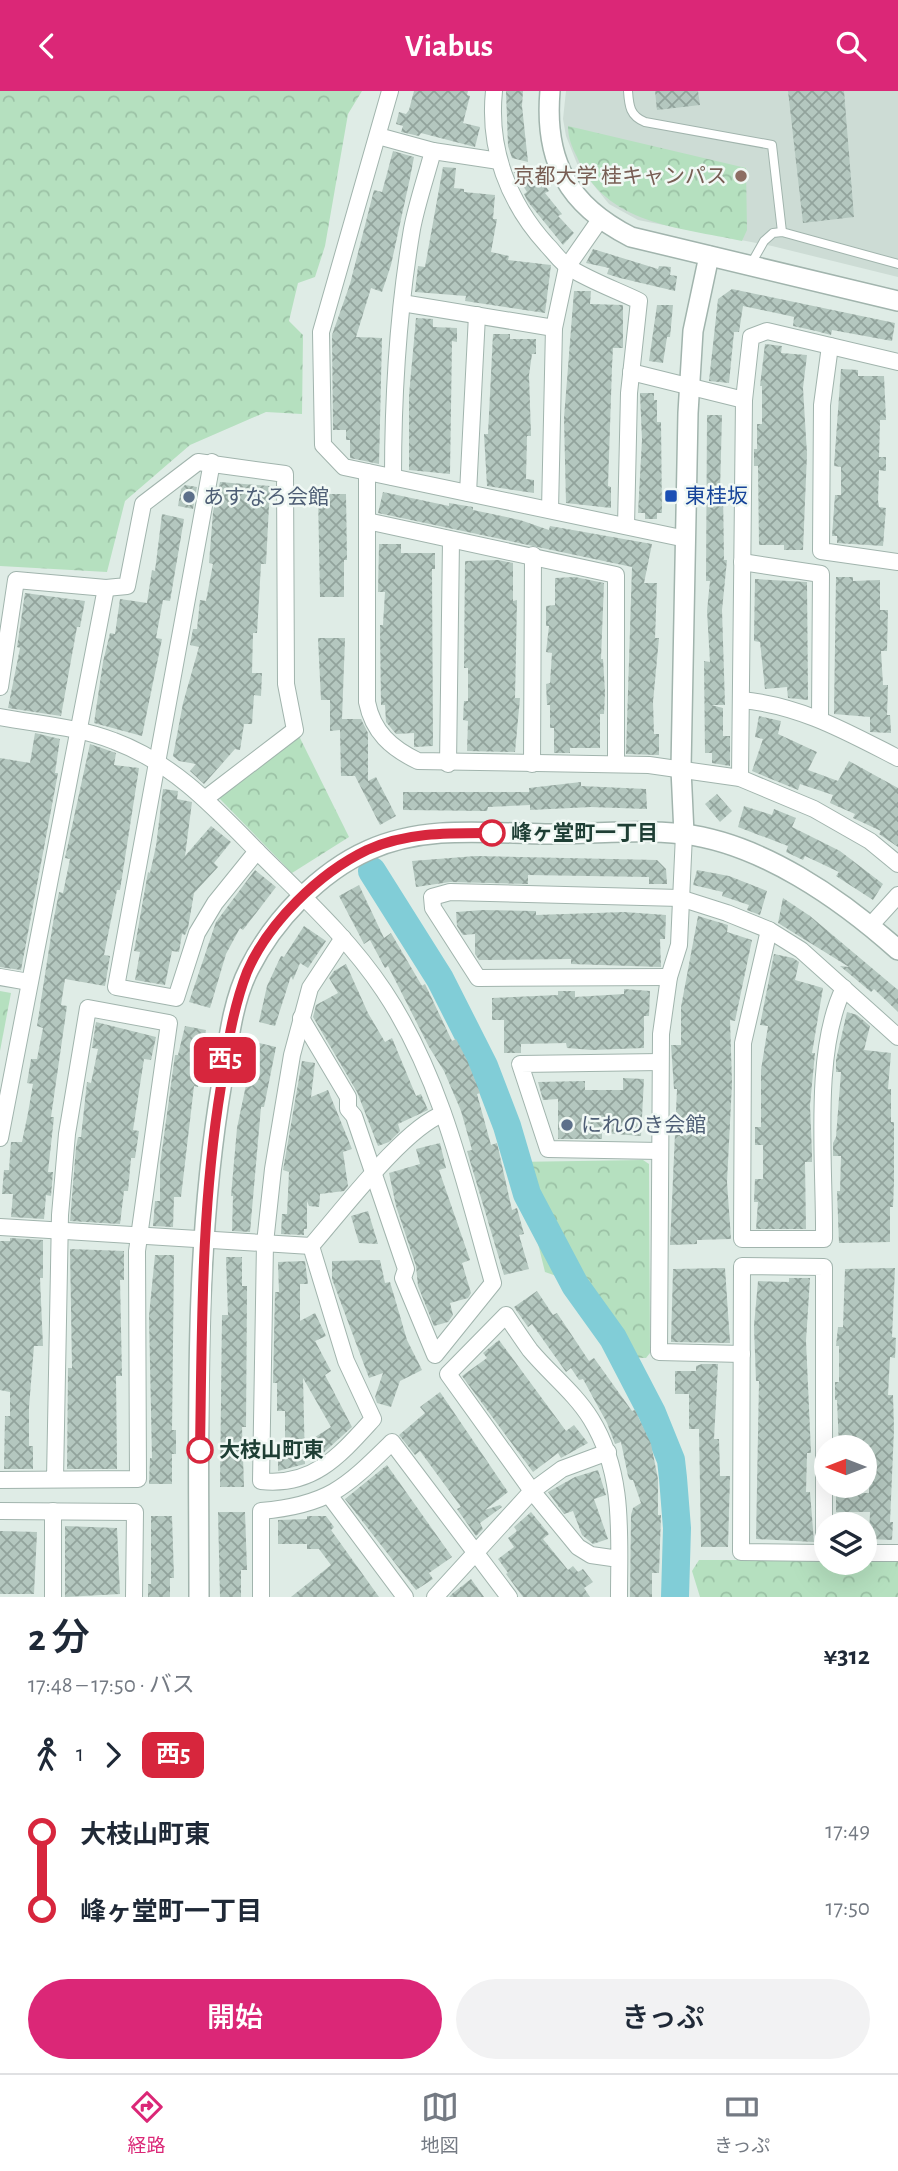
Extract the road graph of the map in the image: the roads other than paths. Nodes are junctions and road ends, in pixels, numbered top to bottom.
1 (390, 91) edge
2 (494, 91) edge
3 (550, 91) edge
4 (628, 91) edge
5 (378, 136) junction
6 (433, 151) junction
7 (499, 161) junction
8 (598, 221) junction
9 (782, 232) junction
10 (709, 256) junction
11 (898, 264) edge
12 (750, 266) junction
13 (567, 267) junction
14 (898, 301) edge
15 (402, 303) junction
16 (477, 315) junction
17 (554, 328) junction
18 (830, 346) junction
19 (898, 362) edge
20 (631, 372) junction
21 (689, 386) junction
22 (744, 400) junction
23 (212, 462) junction
24 (367, 472) junction
25 (393, 477) junction
26 (468, 493) junction
27 (550, 510) junction
28 (367, 521) junction
29 (625, 526) junction
30 (686, 539) junction
31 (452, 540) junction
32 (533, 555) junction
33 (742, 562) junction
34 (898, 562) edge
35 (106, 588) junction
36 (0, 687) edge
37 (741, 700) junction
38 (0, 717) edge
39 (820, 718) junction
40 (78, 731) junction
41 (898, 758) edge
42 (158, 761) junction
43 (448, 764) junction
44 (532, 764) junction
45 (616, 764) junction
46 (681, 769) junction
47 (740, 778) junction
48 (206, 798) junction
49 (684, 834) junction
50 (257, 851) junction
51 (898, 864) edge
52 (898, 895) edge
53 (305, 896) junction
54 (680, 898) junction
55 (870, 926) junction
56 (769, 930) junction
57 (343, 938) junction
58 (898, 950) edge
59 (0, 977) edge
60 (669, 977) junction
61 (29, 982) junction
62 (844, 988) junction
63 (301, 1018) junction
64 (898, 1037) edge
65 (660, 1062) junction
66 (443, 1114) junction
67 (0, 1138) edge
68 (660, 1151) junction
69 (375, 1173) junction
70 (0, 1227) edge
71 (59, 1233) junction
72 (138, 1237) junction
73 (203, 1240) junction
74 (264, 1243) junction
75 (311, 1246) junction
76 (742, 1354) junction
77 (608, 1452) junction
78 (55, 1479) junction
79 (0, 1480) edge
80 (532, 1491) junction
81 (329, 1495) junction
82 (0, 1511) edge
83 (54, 1511) junction
84 (825, 1512) edge
85 (476, 1552) junction
86 (814, 1553) edge
87 (877, 1553) edge
88 (898, 1553) edge
89 (619, 1559) junction
90 (53, 1597) edge
91 (134, 1597) edge
92 (199, 1597) edge
93 (261, 1597) edge
94 (405, 1597) edge
95 (435, 1597) edge
96 (509, 1597) edge
97 (619, 1597) edge

1 - 5 street
2 - 7 street
3 - 8 street
4 - 9 lane
5 - 6 street
5 - 24 street
6 - 7 street
6 - 15 street
7 - 13 street
8 - 10 street
8 - 13 street
9 - 11 lane
9 - 12 lane
10 - 12 street
10 - 21 street
12 - 14 street
13 - 17 street
13 - 20 street
15 - 16 street
15 - 25 street
16 - 17 street
16 - 26 street
17 - 27 street
18 - 19 street
18 - 22 street
18 - 34 street
20 - 21 street
20 - 29 street
21 - 22 street
21 - 30 street
22 - 33 street
23 - 35 street
23 - 42 street
23 - 48 street
24 - 25 street
24 - 28 street
25 - 26 street
26 - 27 street
27 - 29 street
28 - 31 street
28 - 43 street
29 - 30 street
30 - 46 street
31 - 32 street
31 - 43 street
32 - 44 street
32 - 45 street
33 - 37 street
33 - 39 street
35 - 36 street
35 - 40 street
37 - 39 street
37 - 47 street
38 - 40 street
39 - 41 street
40 - 42 street
40 - 61 street
42 - 48 street
42 - 50 street
43 - 44 street
44 - 45 street
45 - 46 street
46 - 47 street
46 - 49 street
47 - 51 street
48 - 50 street
49 - 53 street
49 - 54 street
49 - 55 street
50 - 53 street
52 - 55 street
53 - 57 street
53 - 73 street
54 - 56 street
54 - 60 street
54 - 60 street
55 - 58 street
56 - 62 street
56 - 62 street
57 - 63 street
57 - 66 street
59 - 61 street
60 - 65 street
61 - 67 street
62 - 64 street
63 - 69 street
63 - 74 street
65 - 68 street
65 - 68 street
66 - 69 street
66 - 69 street
68 - 76 street
69 - 75 street
70 - 71 street
71 - 72 street
71 - 72 street
71 - 78 street
72 - 73 street
72 - 78 street
73 - 74 street
73 - 92 street
74 - 75 street
74 - 75 street
76 - 84 street
76 - 86 street
77 - 80 street
77 - 80 street
77 - 89 street
78 - 79 street
80 - 85 street
80 - 89 street
81 - 85 street
81 - 93 street
81 - 94 street
82 - 83 street
83 - 90 street
83 - 91 street
85 - 95 street
85 - 96 street
87 - 88 street
89 - 97 street

